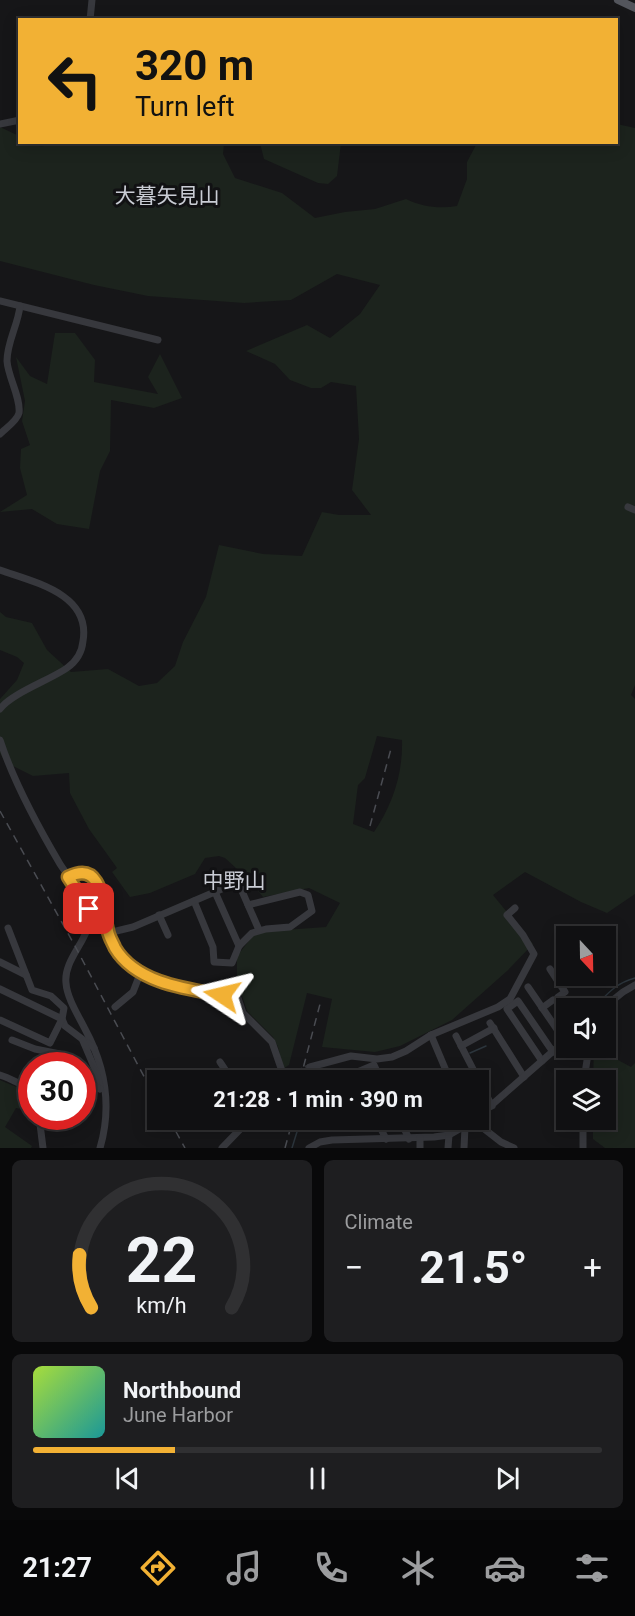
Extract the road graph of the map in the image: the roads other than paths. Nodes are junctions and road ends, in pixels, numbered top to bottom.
1 (92, 0) edge
2 (618, 0) edge
3 (635, 8) edge
4 (90, 18) edge
5 (18, 120) edge
6 (0, 124) edge
7 (0, 301) edge
8 (20, 306) junction
9 (158, 340) dead end
10 (0, 434) edge
11 (0, 570) edge
12 (0, 709) edge
13 (0, 740) edge
14 (68, 877) junction
15 (216, 892) junction
16 (194, 901) junction
17 (248, 904) junction
18 (515, 908) dead end
19 (159, 915) junction
20 (8, 928) dead end
21 (259, 930) junction
22 (108, 933) junction
23 (168, 935) dead end
24 (239, 946) junction
25 (0, 962) edge
26 (550, 969) dead end
27 (140, 974) junction
28 (26, 975) junction
29 (635, 985) edge
30 (528, 987) dead end
31 (0, 989) edge
32 (559, 998) edge
33 (616, 998) edge
34 (553, 1000) dead end
35 (115, 1007) dead end
36 (542, 1008) junction
37 (62, 1019) junction
38 (0, 1020) edge
39 (556, 1027) edge
40 (431, 1035) junction
41 (456, 1036) dead end
42 (12, 1040) dead end
43 (83, 1041) junction
44 (461, 1046) junction
45 (96, 1049) junction
46 (556, 1049) edge
47 (50, 1052) edge
48 (553, 1052) junction
49 (542, 1060) junction
50 (220, 1062) dead end
51 (310, 1067) tunnel mouth
52 (225, 1070) edge
53 (282, 1070) edge
54 (363, 1070) edge
55 (376, 1070) edge
56 (446, 1070) edge
57 (97, 1074) joint
58 (0, 1075) edge
59 (524, 1077) junction
60 (18, 1085) edge
61 (96, 1088) edge
62 (100, 1089) junction
63 (492, 1106) junction
64 (489, 1108) edge
65 (105, 1117) junction
66 (41, 1130) edge
67 (239, 1130) edge
68 (382, 1130) edge
69 (405, 1130) edge
70 (457, 1130) edge
71 (469, 1130) edge
72 (484, 1130) edge
73 (583, 1130) edge
74 (449, 1135) junction
75 (409, 1138) junction
76 (420, 1138) junction
77 (386, 1139) junction
78 (43, 1148) edge
79 (99, 1148) edge
80 (222, 1148) edge
81 (309, 1148) edge
82 (420, 1148) edge
83 (448, 1148) edge
84 (464, 1148) edge
85 (514, 1148) edge
86 (583, 1148) edge

1 - 4 street
2 - 3 main road
5 - 6 street
7 - 8 street
8 - 9 street
8 - 10 street
11 - 12 street
13 - 14 street
14 - 22 street
14 - 45 street
15 - 16 street
15 - 17 street
15 - 24 street
16 - 19 street
16 - 24 street
17 - 21 street
17 - 21 street
18 - 40 street
19 - 22 street
19 - 23 street
20 - 28 street
21 - 24 street
22 - 27 street
25 - 28 street
26 - 32 street
27 - 35 street
27 - 53 street
28 - 37 street
29 - 33 street
30 - 36 street
31 - 37 street
34 - 36 street
36 - 39 street
37 - 38 street
37 - 43 street
40 - 51 street
40 - 56 street
41 - 44 street
42 - 47 street
43 - 45 street
43 - 57 street
44 - 59 street
44 - 63 street
45 - 65 street
46 - 48 street
48 - 49 street
48 - 49 street
49 - 59 street
50 - 52 street
54 - 55 street
57 - 62 street
58 - 60 street
59 - 63 street
61 - 62 street
62 - 65 street
63 - 64 street
65 - 79 street
66 - 78 street
67 - 80 street
68 - 77 street
69 - 75 street
70 - 74 street
71 - 84 street
72 - 85 street
73 - 86 street
74 - 76 street
74 - 83 street
75 - 76 street
75 - 77 street
76 - 82 street
77 - 81 street

